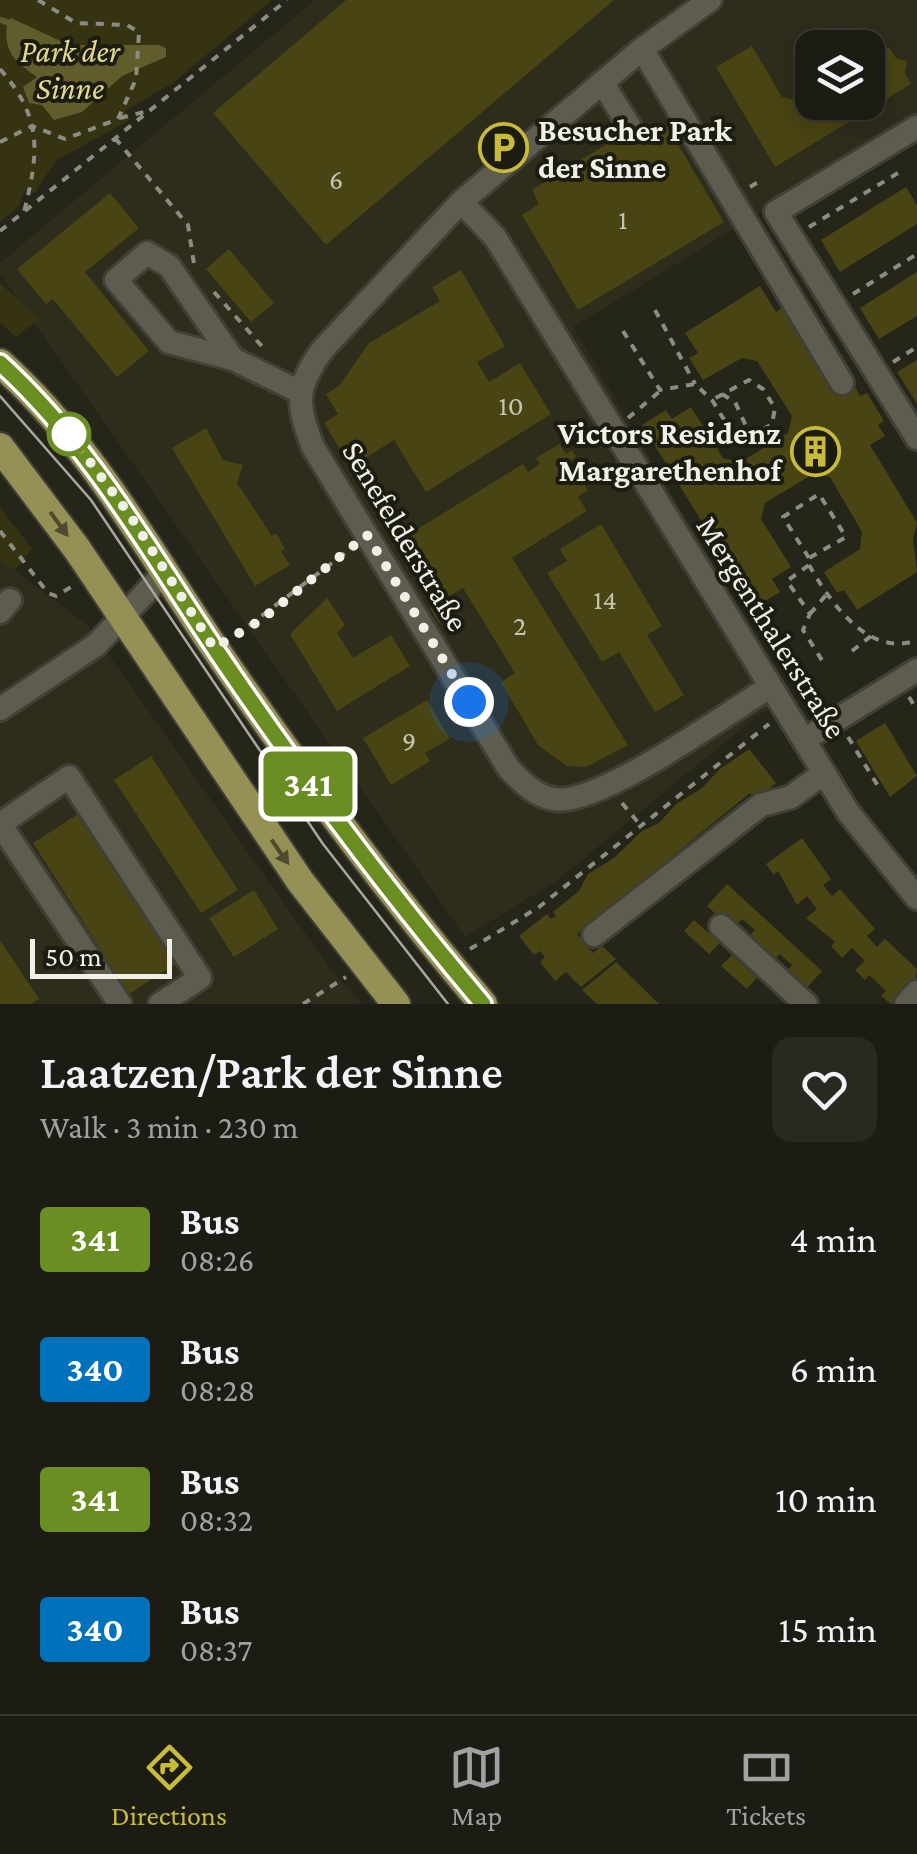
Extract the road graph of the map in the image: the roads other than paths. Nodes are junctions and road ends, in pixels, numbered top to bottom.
1 (710, 0) edge
2 (642, 49) junction
3 (602, 82) junction
4 (917, 127) edge
5 (631, 129) dead end
6 (461, 202) junction
7 (232, 359) junction
8 (0, 363) edge
9 (842, 382) dead end
10 (302, 384) junction
11 (917, 438) edge
12 (0, 447) edge
13 (165, 572) junction
14 (124, 618) junction
15 (917, 670) edge
16 (768, 688) junction
17 (0, 709) edge
18 (804, 740) junction
19 (824, 772) junction
20 (917, 898) edge
21 (720, 926) dead end
22 (594, 936) dead end
23 (917, 992) edge
24 (120, 1004) edge
25 (160, 1004) edge
26 (396, 1004) edge
27 (483, 1004) edge
28 (806, 1004) edge
29 (906, 1004) edge

1 - 2 street
2 - 3 street
2 - 9 street
3 - 5 street
3 - 6 street
4 - 11 street
6 - 10 street
6 - 16 street, Mergenthalerstraße
7 - 7 street
7 - 10 street
8 - 13 main road
10 - 16 street, Senefelderstraße
12 -> 14 main road
13 - 14 street
13 - 27 main road
14 - 17 street
14 -> 26 main road
15 - 18 street
16 - 18 street, Mergenthalerstraße
18 - 19 street, Mergenthalerstraße
19 - 20 street, Mergenthalerstraße
19 - 22 street
21 - 28 street
23 - 29 street
24 - 25 street

